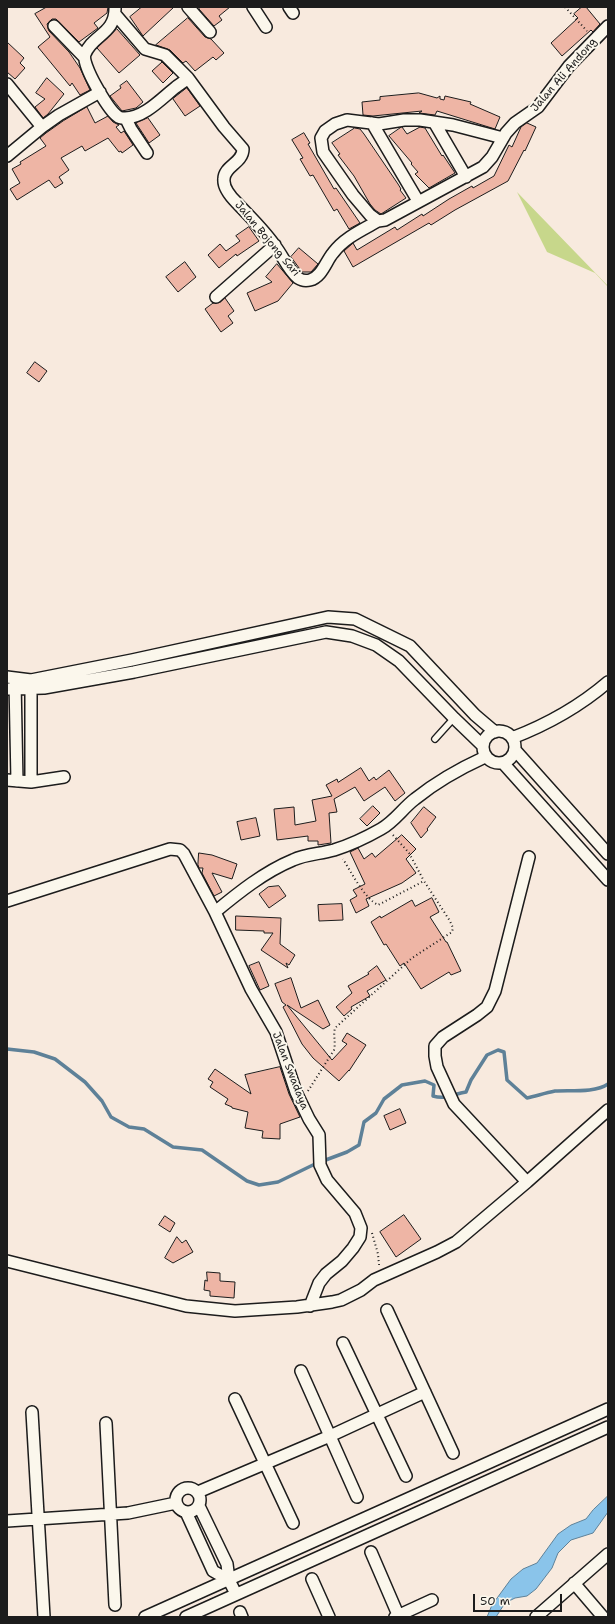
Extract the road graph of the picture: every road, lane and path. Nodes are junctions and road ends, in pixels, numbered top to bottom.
1 (188, 7) edge
2 (253, 7) edge
3 (565, 7) edge
4 (115, 11) edge
5 (54, 26) dead end
6 (608, 26) edge
7 (266, 27) dead end
8 (210, 32) dead end
9 (595, 39) junction
10 (84, 57) junction
11 (188, 78) junction
12 (7, 84) edge
13 (100, 92) junction
14 (126, 118) junction
15 (434, 122) junction
16 (372, 123) junction
17 (42, 127) junction
18 (502, 138) junction
19 (147, 153) dead end
20 (7, 156) edge
21 (466, 177) junction
22 (418, 201) junction
23 (378, 222) junction
24 (275, 245) junction
25 (216, 297) dead end
26 (132, 660) junction
27 (134, 672) junction
28 (608, 682) edge
29 (11, 684) edge
30 (30, 684) junction
31 (454, 718) junction
32 (494, 732) junction
33 (512, 738) junction
34 (435, 739) dead end
35 (482, 745) junction
36 (515, 750) junction
37 (486, 757) junction
38 (503, 763) junction
39 (64, 776) dead end
40 (12, 780) edge
41 (31, 782) junction
42 (386, 826) junction
43 (337, 849) junction
44 (608, 854) edge
45 (529, 857) dead end
46 (608, 880) edge
47 (424, 881) junction
48 (7, 901) edge
49 (215, 912) junction
50 (301, 1102) junction
51 (608, 1110) edge
52 (527, 1182) junction
53 (359, 1220) junction
54 (7, 1261) edge
55 (374, 1280) junction
56 (310, 1306) junction
57 (386, 1310) dead end
58 (343, 1343) dead end
59 (301, 1371) dead end
60 (425, 1392) junction
61 (235, 1399) dead end
62 (608, 1409) edge
63 (32, 1412) dead end
64 (377, 1414) junction
65 (106, 1423) dead end
66 (608, 1427) edge
67 (330, 1436) junction
68 (453, 1453) dead end
69 (264, 1463) junction
70 (406, 1476) dead end
71 (198, 1492) junction
72 (357, 1497) dead end
73 (176, 1503) junction
74 (199, 1506) junction
75 (186, 1512) junction
76 (110, 1514) junction
77 (38, 1519) junction
78 (7, 1521) edge
79 (292, 1523) dead end
80 (371, 1552) dead end
81 (608, 1554) edge
82 (312, 1579) dead end
83 (229, 1580) junction
84 (574, 1583) junction
85 (236, 1594) junction
86 (432, 1600) dead end
87 (115, 1605) dead end
88 (44, 1617) edge
89 (146, 1617) edge
90 (186, 1617) edge
91 (329, 1617) edge
92 (398, 1617) edge
93 (536, 1617) edge
94 (603, 1617) edge

1 - 8 street
2 - 7 street
3 - 9 path
4 - 10 street, Jalan Bojong Sari
4 - 11 street, Jalan Bojong Sari
5 - 10 street
6 - 9 street, Jalan Ali Andong
9 - 18 street, Jalan Ali Andong
10 - 13 street
11 - 14 street
11 - 24 street, Jalan Bojong Sari
12 - 17 street
13 - 14 street
13 - 17 street
14 - 19 street
15 - 16 street
15 - 18 street
15 - 21 street
16 - 22 street
16 - 23 street
17 - 20 street
18 - 21 street, Jalan Ali Andong
21 - 22 street, Jalan Ali Andong
22 - 23 street, Jalan Ali Andong
23 - 24 street, Jalan Bojong Sari
24 - 25 street
26 - 27 lane
26 - 30 street
26 - 32 street
27 - 30 street
27 - 31 street
28 - 33 street
29 - 30 street
29 - 40 street
30 - 41 street
31 - 34 lane
31 - 35 street
32 - 33 street
32 - 35 street
33 - 36 street
35 - 37 street
36 - 38 street
36 - 44 street
37 - 38 street
37 - 42 street
38 - 46 street
39 - 41 street
40 - 41 street
42 - 43 street
42 - 47 path
43 - 47 path
43 - 49 street
45 - 52 street
47 - 50 path
48 - 49 street, Jalan Swadaya
49 - 50 street, Jalan Swadaya
50 - 53 street, Jalan Swadaya
51 - 52 street
52 - 55 street
53 - 55 path
53 - 56 street
54 - 56 street
55 - 56 street
57 - 60 street
58 - 64 street
59 - 67 street
60 - 64 street
60 - 68 street
61 - 69 street
62 - 83 street
63 - 77 street
64 - 67 street
64 - 70 street
65 - 76 street
66 - 85 street
67 - 69 street
67 - 72 street
69 - 71 street
69 - 79 street
71 - 73 street
71 - 74 street
73 - 75 street
73 - 76 street
74 - 75 street
74 - 83 street
75 - 83 street
76 - 77 street
76 - 87 street
77 - 78 street
77 - 88 street
80 - 92 street
81 - 84 street
82 - 91 street
83 - 85 street
83 - 89 street
84 - 93 street
84 - 94 street
85 - 90 street
86 - 92 street

